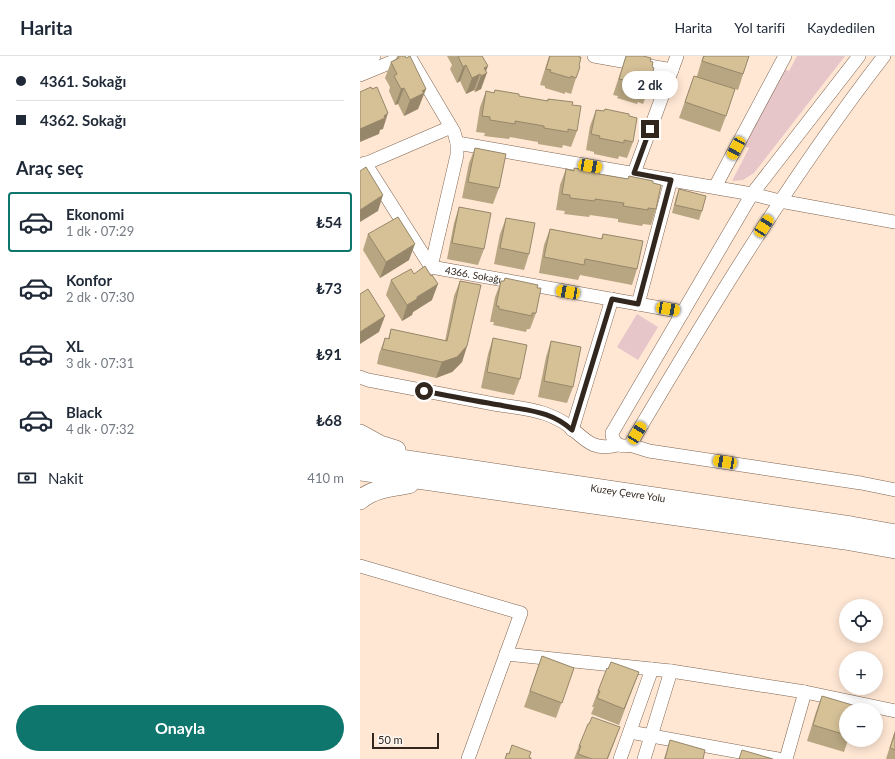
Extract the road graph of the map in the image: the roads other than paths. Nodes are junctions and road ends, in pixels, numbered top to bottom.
1 (374, 56) edge
2 (406, 56) edge
3 (409, 56) edge
4 (594, 56) edge
5 (677, 56) edge
6 (785, 56) edge
7 (859, 56) edge
8 (884, 56) edge
9 (360, 62) edge
10 (672, 70) junction
11 (360, 75) edge
12 (451, 127) junction
13 (457, 143) junction
14 (362, 164) edge
15 (634, 173) junction
16 (671, 180) junction
17 (715, 187) junction
18 (752, 194) junction
19 (780, 200) junction
20 (895, 222) edge
21 (431, 267) junction
22 (612, 299) junction
23 (638, 304) junction
24 (683, 312) junction
25 (360, 377) edge
26 (572, 430) junction
27 (360, 434) edge
28 (624, 445) junction
29 (360, 453) edge
30 (459, 468) junction
31 (360, 471) edge
32 (430, 481) junction
33 (895, 490) edge
34 (360, 500) edge
35 (895, 534) edge
36 (895, 549) edge
37 (360, 566) edge
38 (506, 654) junction
39 (652, 669) junction
40 (671, 671) junction
41 (805, 692) junction
42 (895, 711) edge
43 (630, 732) junction
44 (652, 736) junction
45 (468, 759) edge
46 (620, 759) edge
47 (644, 759) edge
48 (778, 759) edge
49 (786, 759) edge

1 - 9 street
2 - 11 street
3 - 12 street
4 - 10 street
5 - 10 street
6 - 17 street
7 - 18 street
8 - 19 street
10 - 15 street
12 - 13 street
12 - 14 street
13 - 15 street
13 - 21 street
14 - 21 street, 4366. Sokağı
15 - 16 street
16 - 17 street
16 - 23 street
17 - 18 street
18 - 19 street
18 - 24 street
19 - 20 street
19 - 28 street
21 - 22 street, 4366. Sokağı
22 - 23 street, 4366. Sokağı
22 - 26 street
23 - 24 street, 4366. Sokağı
24 - 28 street
25 - 26 street
26 - 28 street
27 - 30 highway
28 - 33 street
29 - 30 highway, Kuzey Çevre Yolu
30 - 35 highway, Kuzey Çevre Yolu
31 - 32 highway, Kuzey Çevre Yolu
32 - 34 highway
32 - 36 highway, Kuzey Çevre Yolu
37 - 38 street
38 - 39 street
38 - 45 street
39 - 40 street
39 - 43 street
40 - 41 street
40 - 44 street
41 - 42 street
41 - 49 street
43 - 44 street
43 - 46 street
44 - 47 street
44 - 48 street

